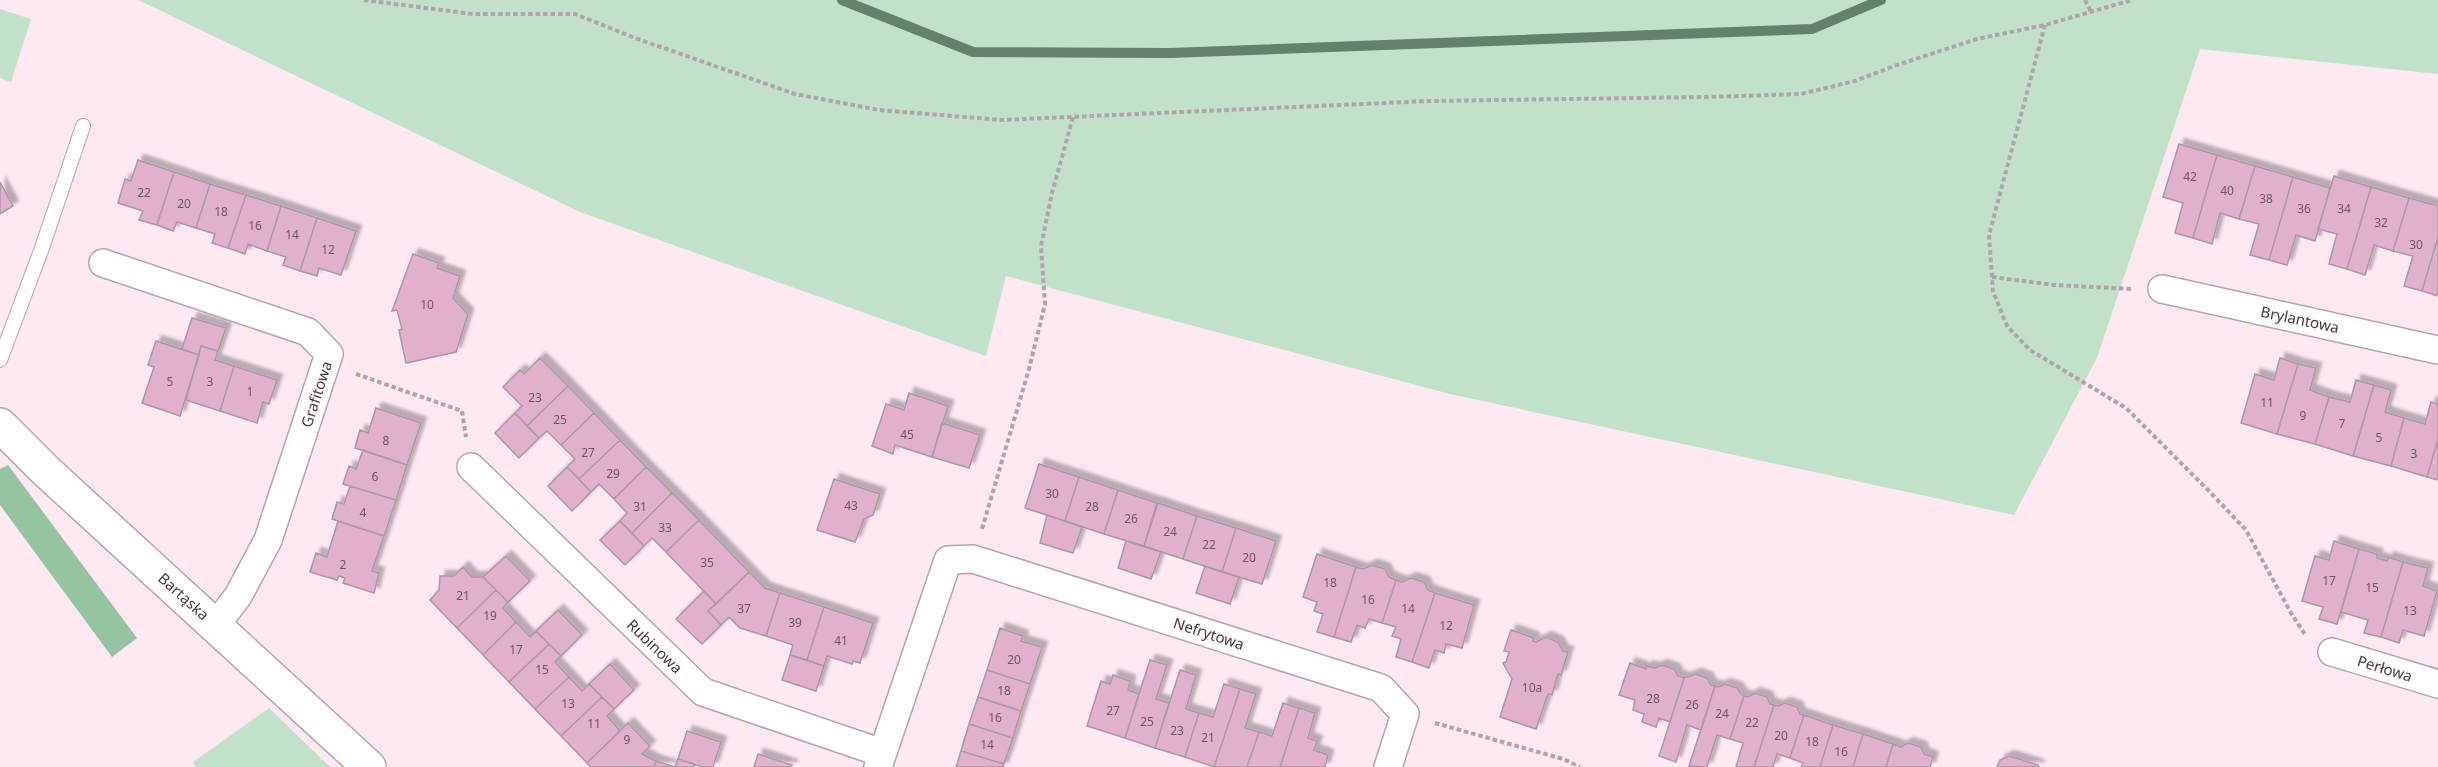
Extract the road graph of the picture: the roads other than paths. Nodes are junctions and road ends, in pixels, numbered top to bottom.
1 (83, 126) dead end
2 (103, 263) dead end
3 (2162, 289) road end
4 (2438, 350) edge
5 (0, 360) edge
6 (0, 425) edge
7 (471, 467) road end
8 (961, 560) joint
9 (216, 625) junction
10 (2332, 652) road end
11 (2438, 684) edge
12 (880, 760) edge
13 (369, 767) edge
14 (1388, 767) edge

1 - 5 lane
2 - 9 street, Grafitowa
3 - 4 street, Brylantowa
6 - 9 street, Bartąska
7 - 12 street, Rubinowa
8 - 12 street, Rubinowa
8 - 14 street, Nefrytowa
9 - 13 street, Bartąska
10 - 11 street, Perłowa

